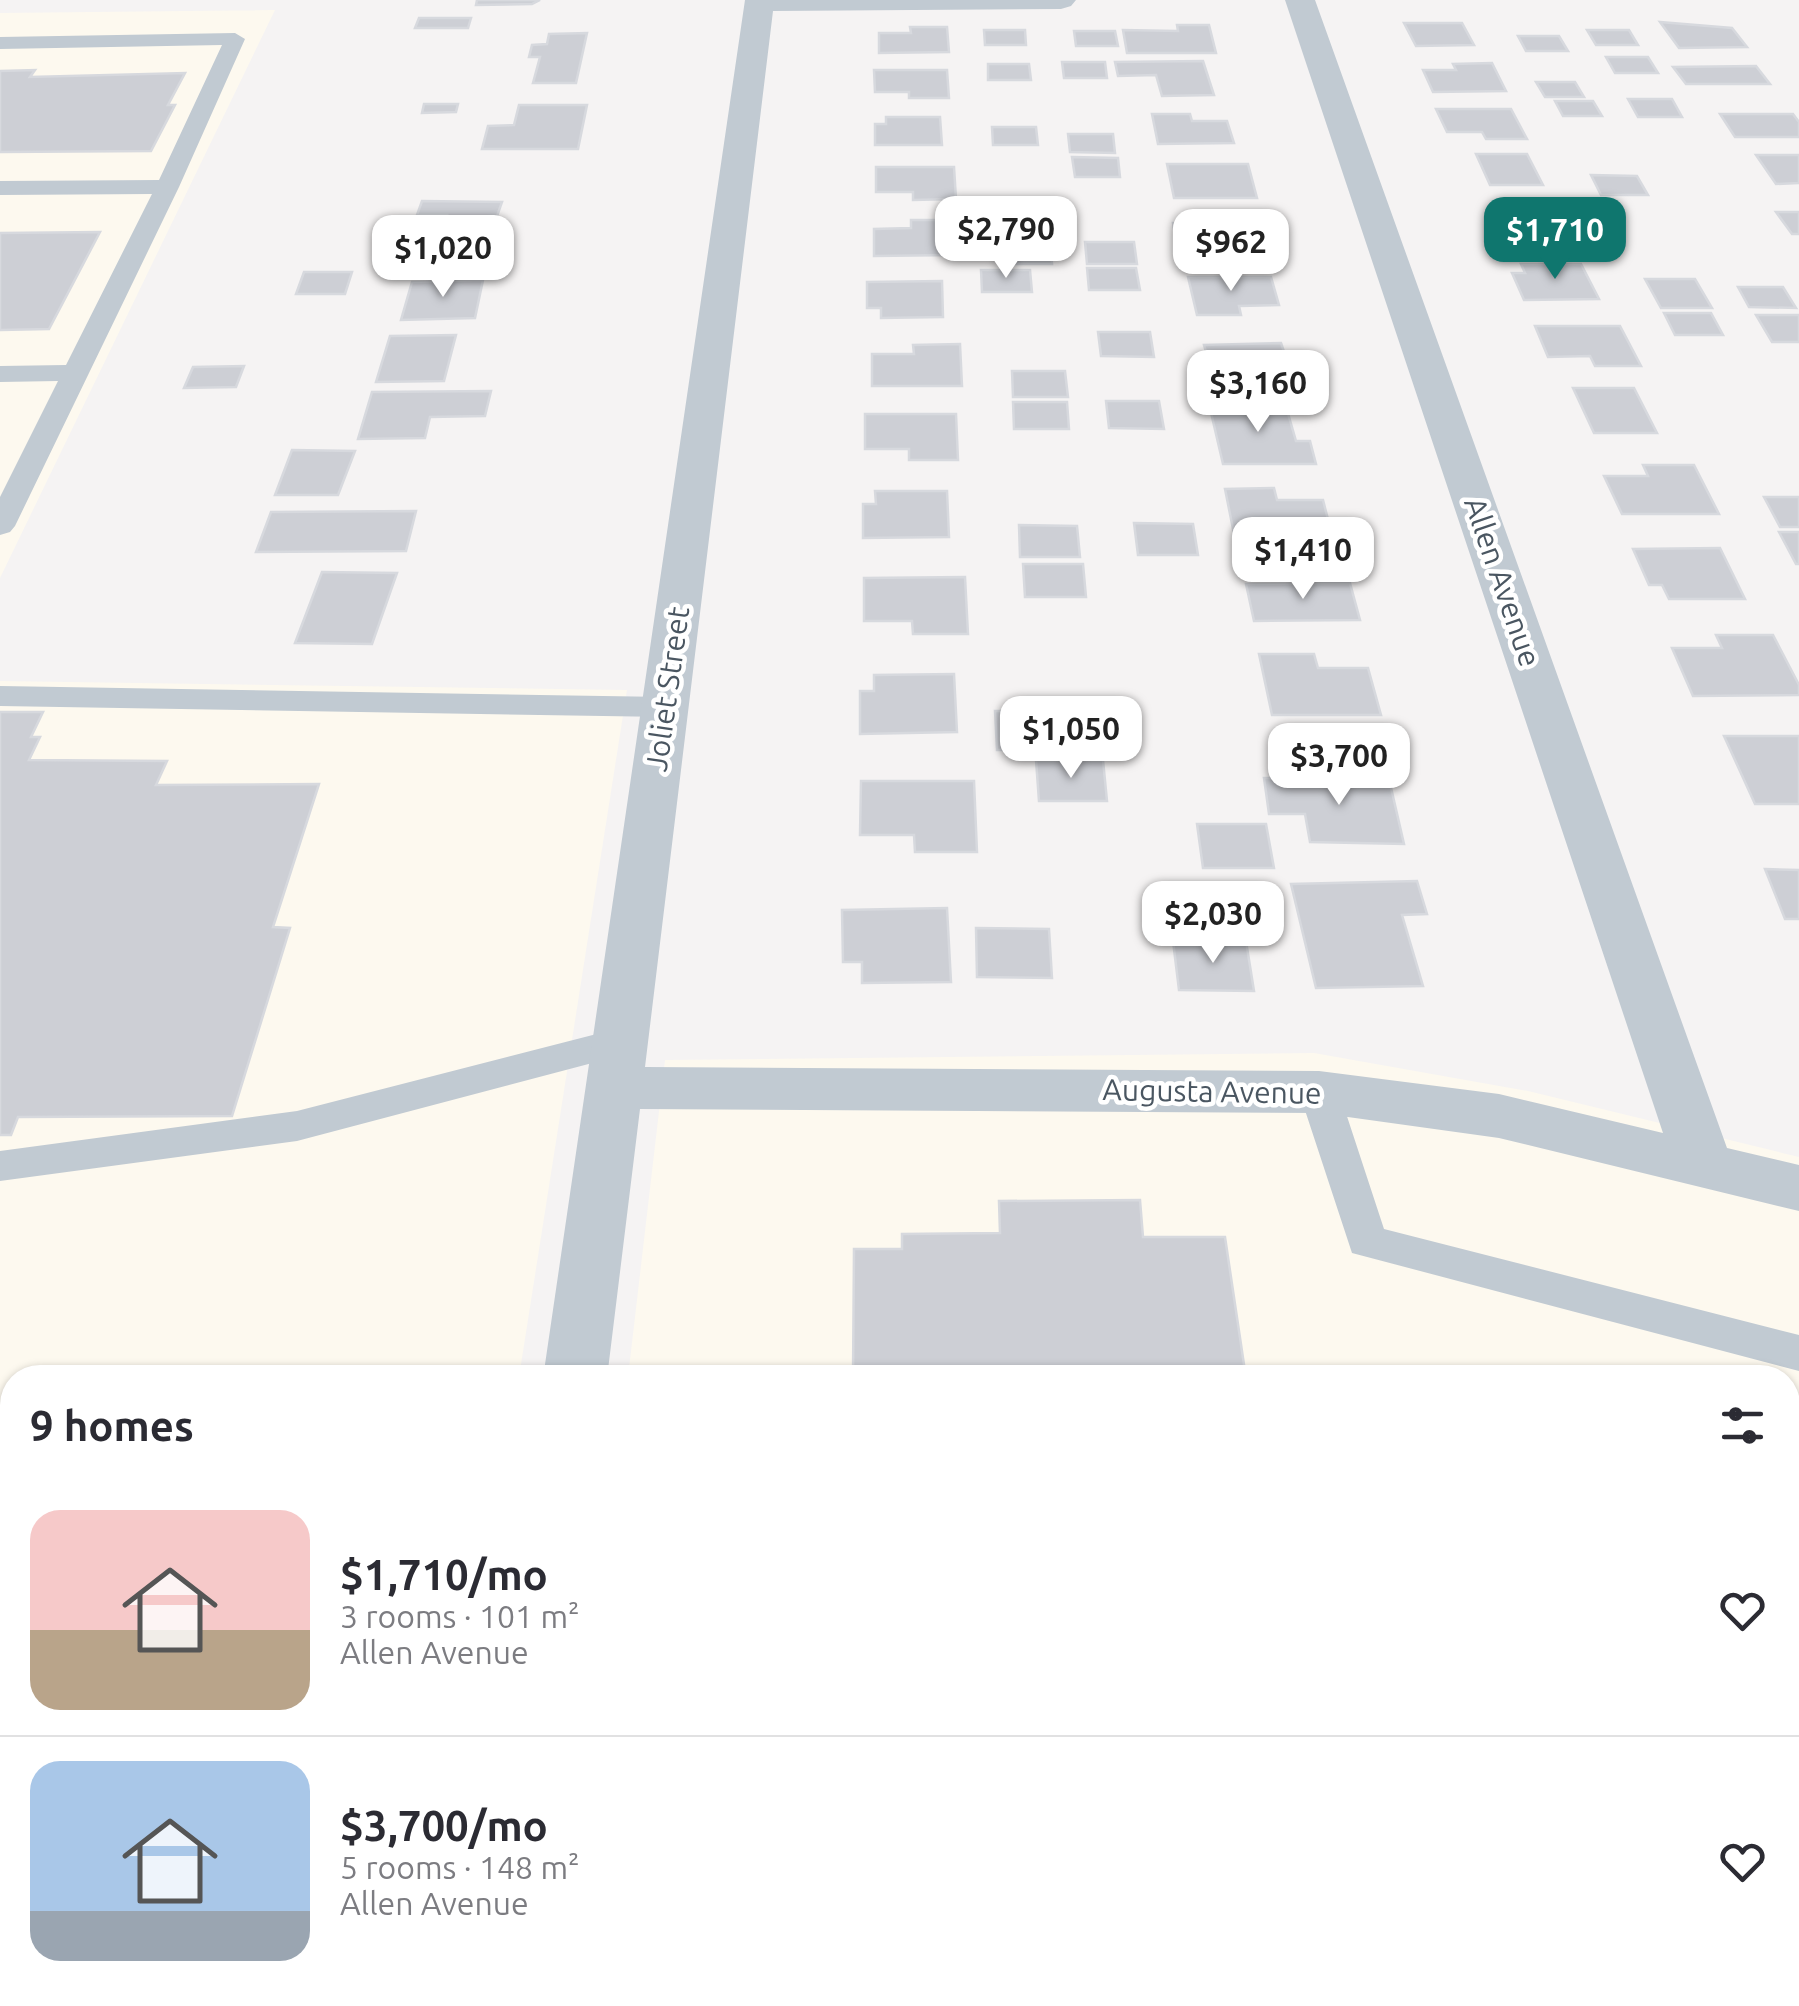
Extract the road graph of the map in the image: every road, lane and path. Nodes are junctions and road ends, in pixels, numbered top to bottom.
1 (1061, 0) edge
2 (1300, 0) edge
3 (760, 1) edge
4 (0, 43) edge
5 (167, 186) junction
6 (0, 188) edge
7 (76, 373) junction
8 (0, 374) edge
9 (0, 526) edge
10 (0, 696) edge
11 (666, 707) junction
12 (618, 1065) junction
13 (1319, 1092) junction
14 (1703, 1164) junction
15 (0, 1166) edge
16 (1799, 1188) edge
17 (1799, 1353) edge
18 (577, 1365) edge

1 - 3 street
2 - 14 street, Allen Avenue
3 - 11 street, Joliet Street
4 - 5 lane
5 - 6 lane
5 - 7 lane
7 - 8 lane
7 - 9 lane
10 - 11 lane
11 - 12 street, Joliet Street
12 - 13 street, Augusta Avenue
12 - 15 lane
12 - 18 street, Joliet Street
13 - 14 street, Augusta Avenue
13 - 17 lane
14 - 16 street, Augusta Avenue

